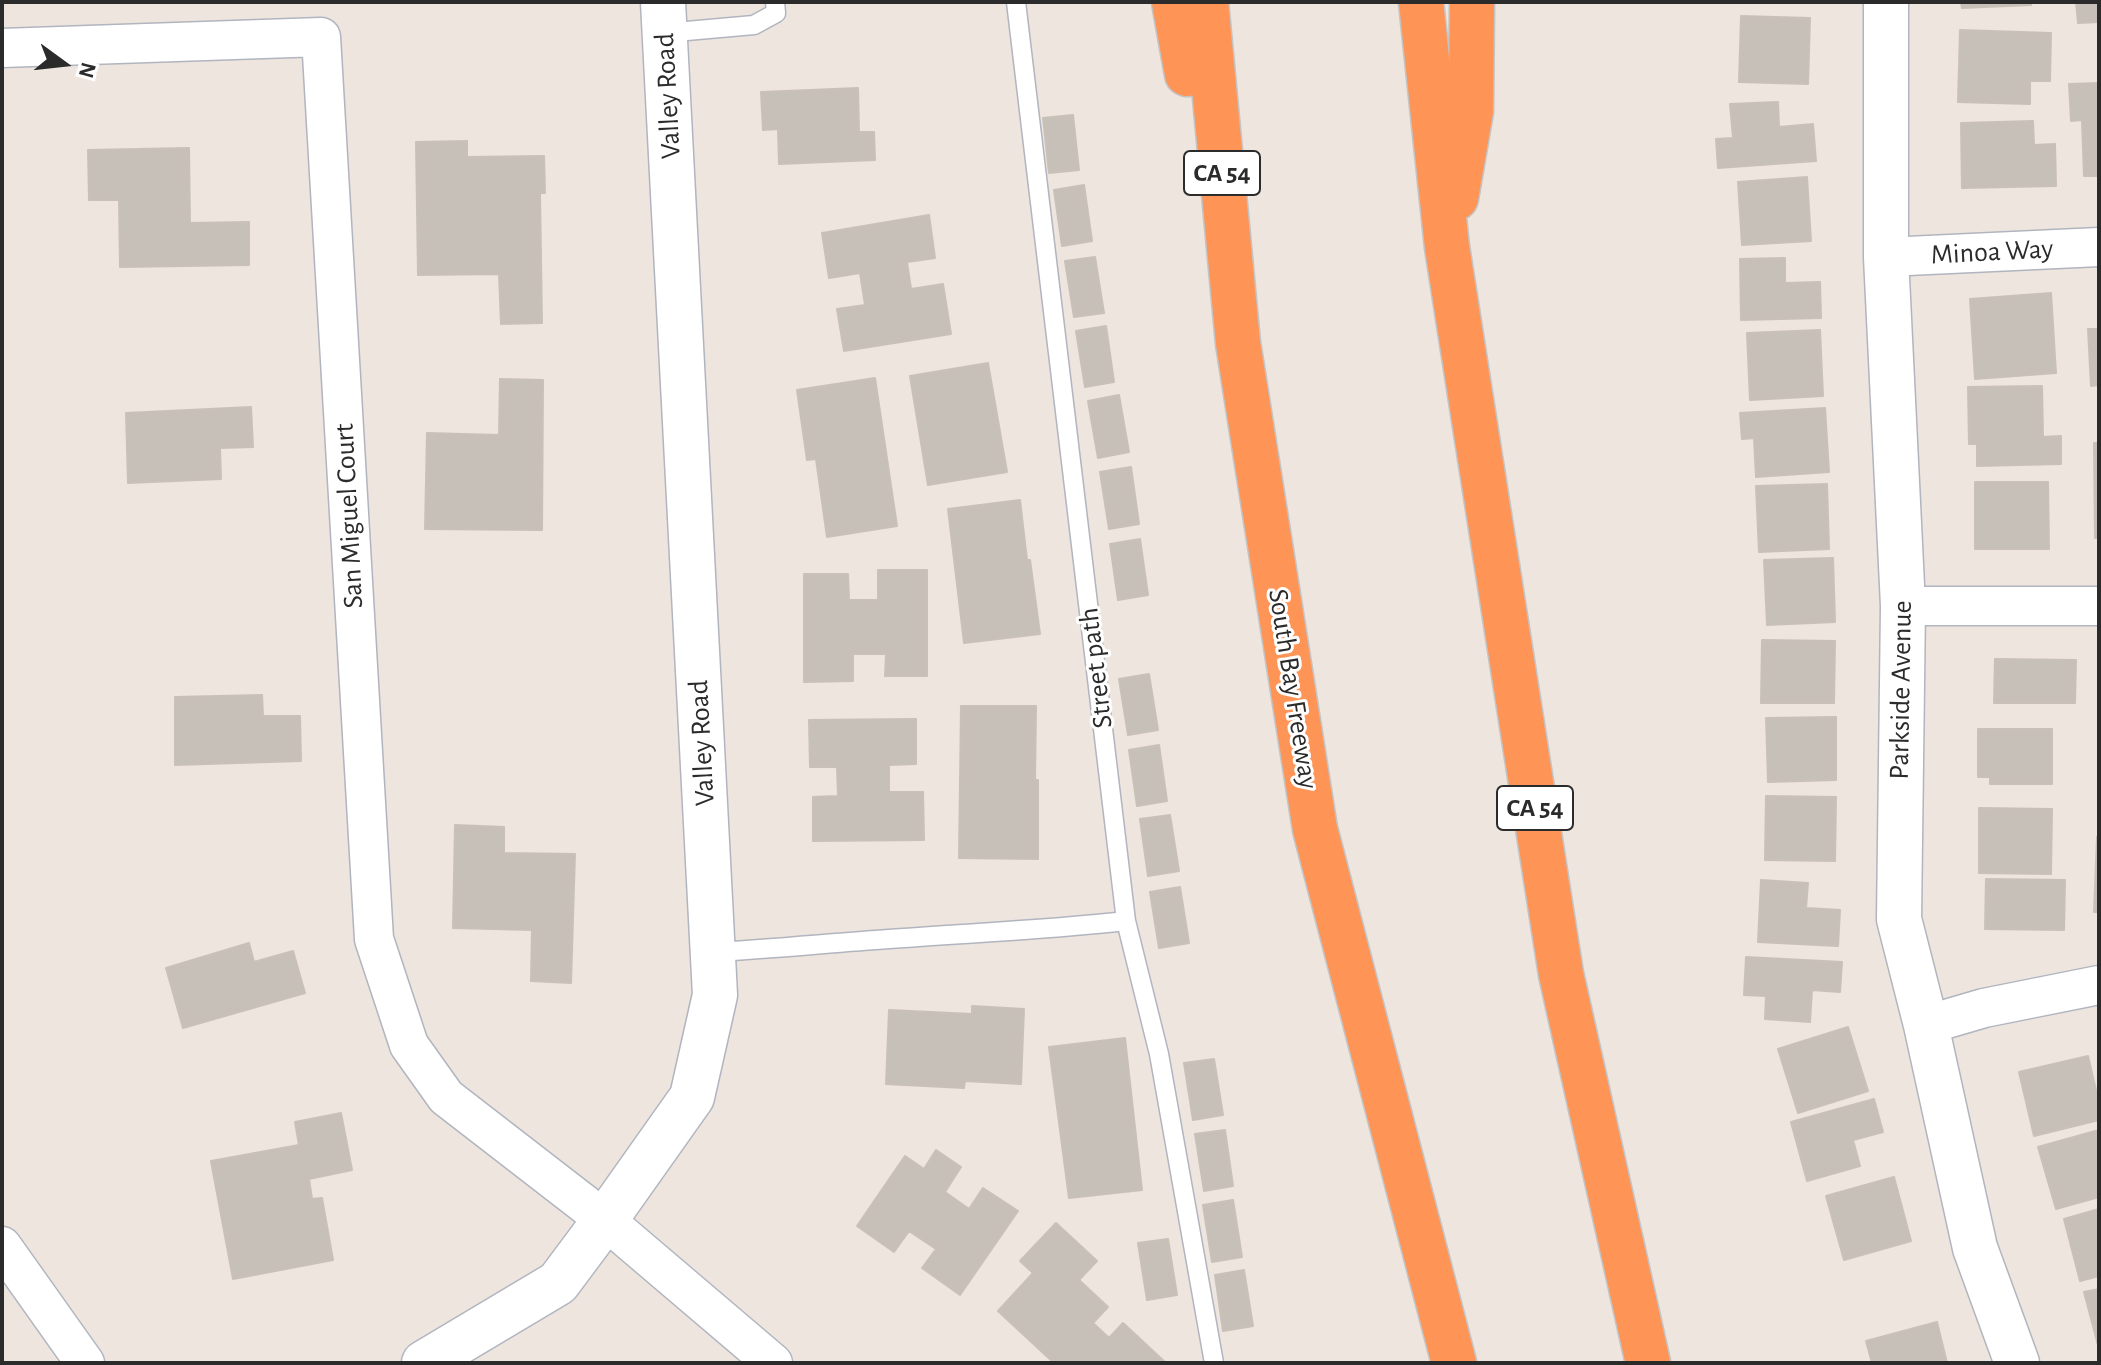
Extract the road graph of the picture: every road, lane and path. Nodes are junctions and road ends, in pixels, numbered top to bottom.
1 (775, 2) edge
2 (1016, 2) edge
3 (1174, 2) edge
4 (1206, 2) edge
5 (1421, 2) edge
6 (1472, 2) edge
7 (1886, 2) edge
8 (663, 17) edge
9 (2, 48) edge
10 (1447, 247) junction
11 (2099, 247) edge
12 (1886, 257) junction
13 (1238, 343) junction
14 (1903, 606) junction
15 (2099, 606) edge
16 (1126, 921) junction
17 (712, 952) junction
18 (2099, 985) edge
19 (1926, 1025) junction
20 (605, 1220) junction
21 (2, 1246) edge
22 (85, 1363) edge
23 (424, 1363) edge
24 (773, 1363) edge
25 (1214, 1363) edge
26 (1454, 1363) edge
27 (1648, 1363) edge
28 (2017, 1363) edge

1 - 8 lane
2 - 16 lane, Street path
3 - 13 highway
4 - 13 highway, South Bay Freeway / CA 54
5 - 10 highway, CA 54
6 - 10 highway
7 - 12 street, Parkside Avenue
8 - 17 street, Valley Road
9 - 20 street, San Miguel Court
10 - 27 highway, CA 54
11 - 12 street, Minoa Way
12 - 14 street, Parkside Avenue
13 - 26 highway, South Bay Freeway / CA 54
14 - 15 street
14 - 19 street, Parkside Avenue
16 - 17 lane
16 - 25 lane, Street path
17 - 20 street, Valley Road
18 - 19 street
19 - 28 street, Parkside Avenue
20 - 23 street, Valley Road
20 - 24 street
21 - 22 street

